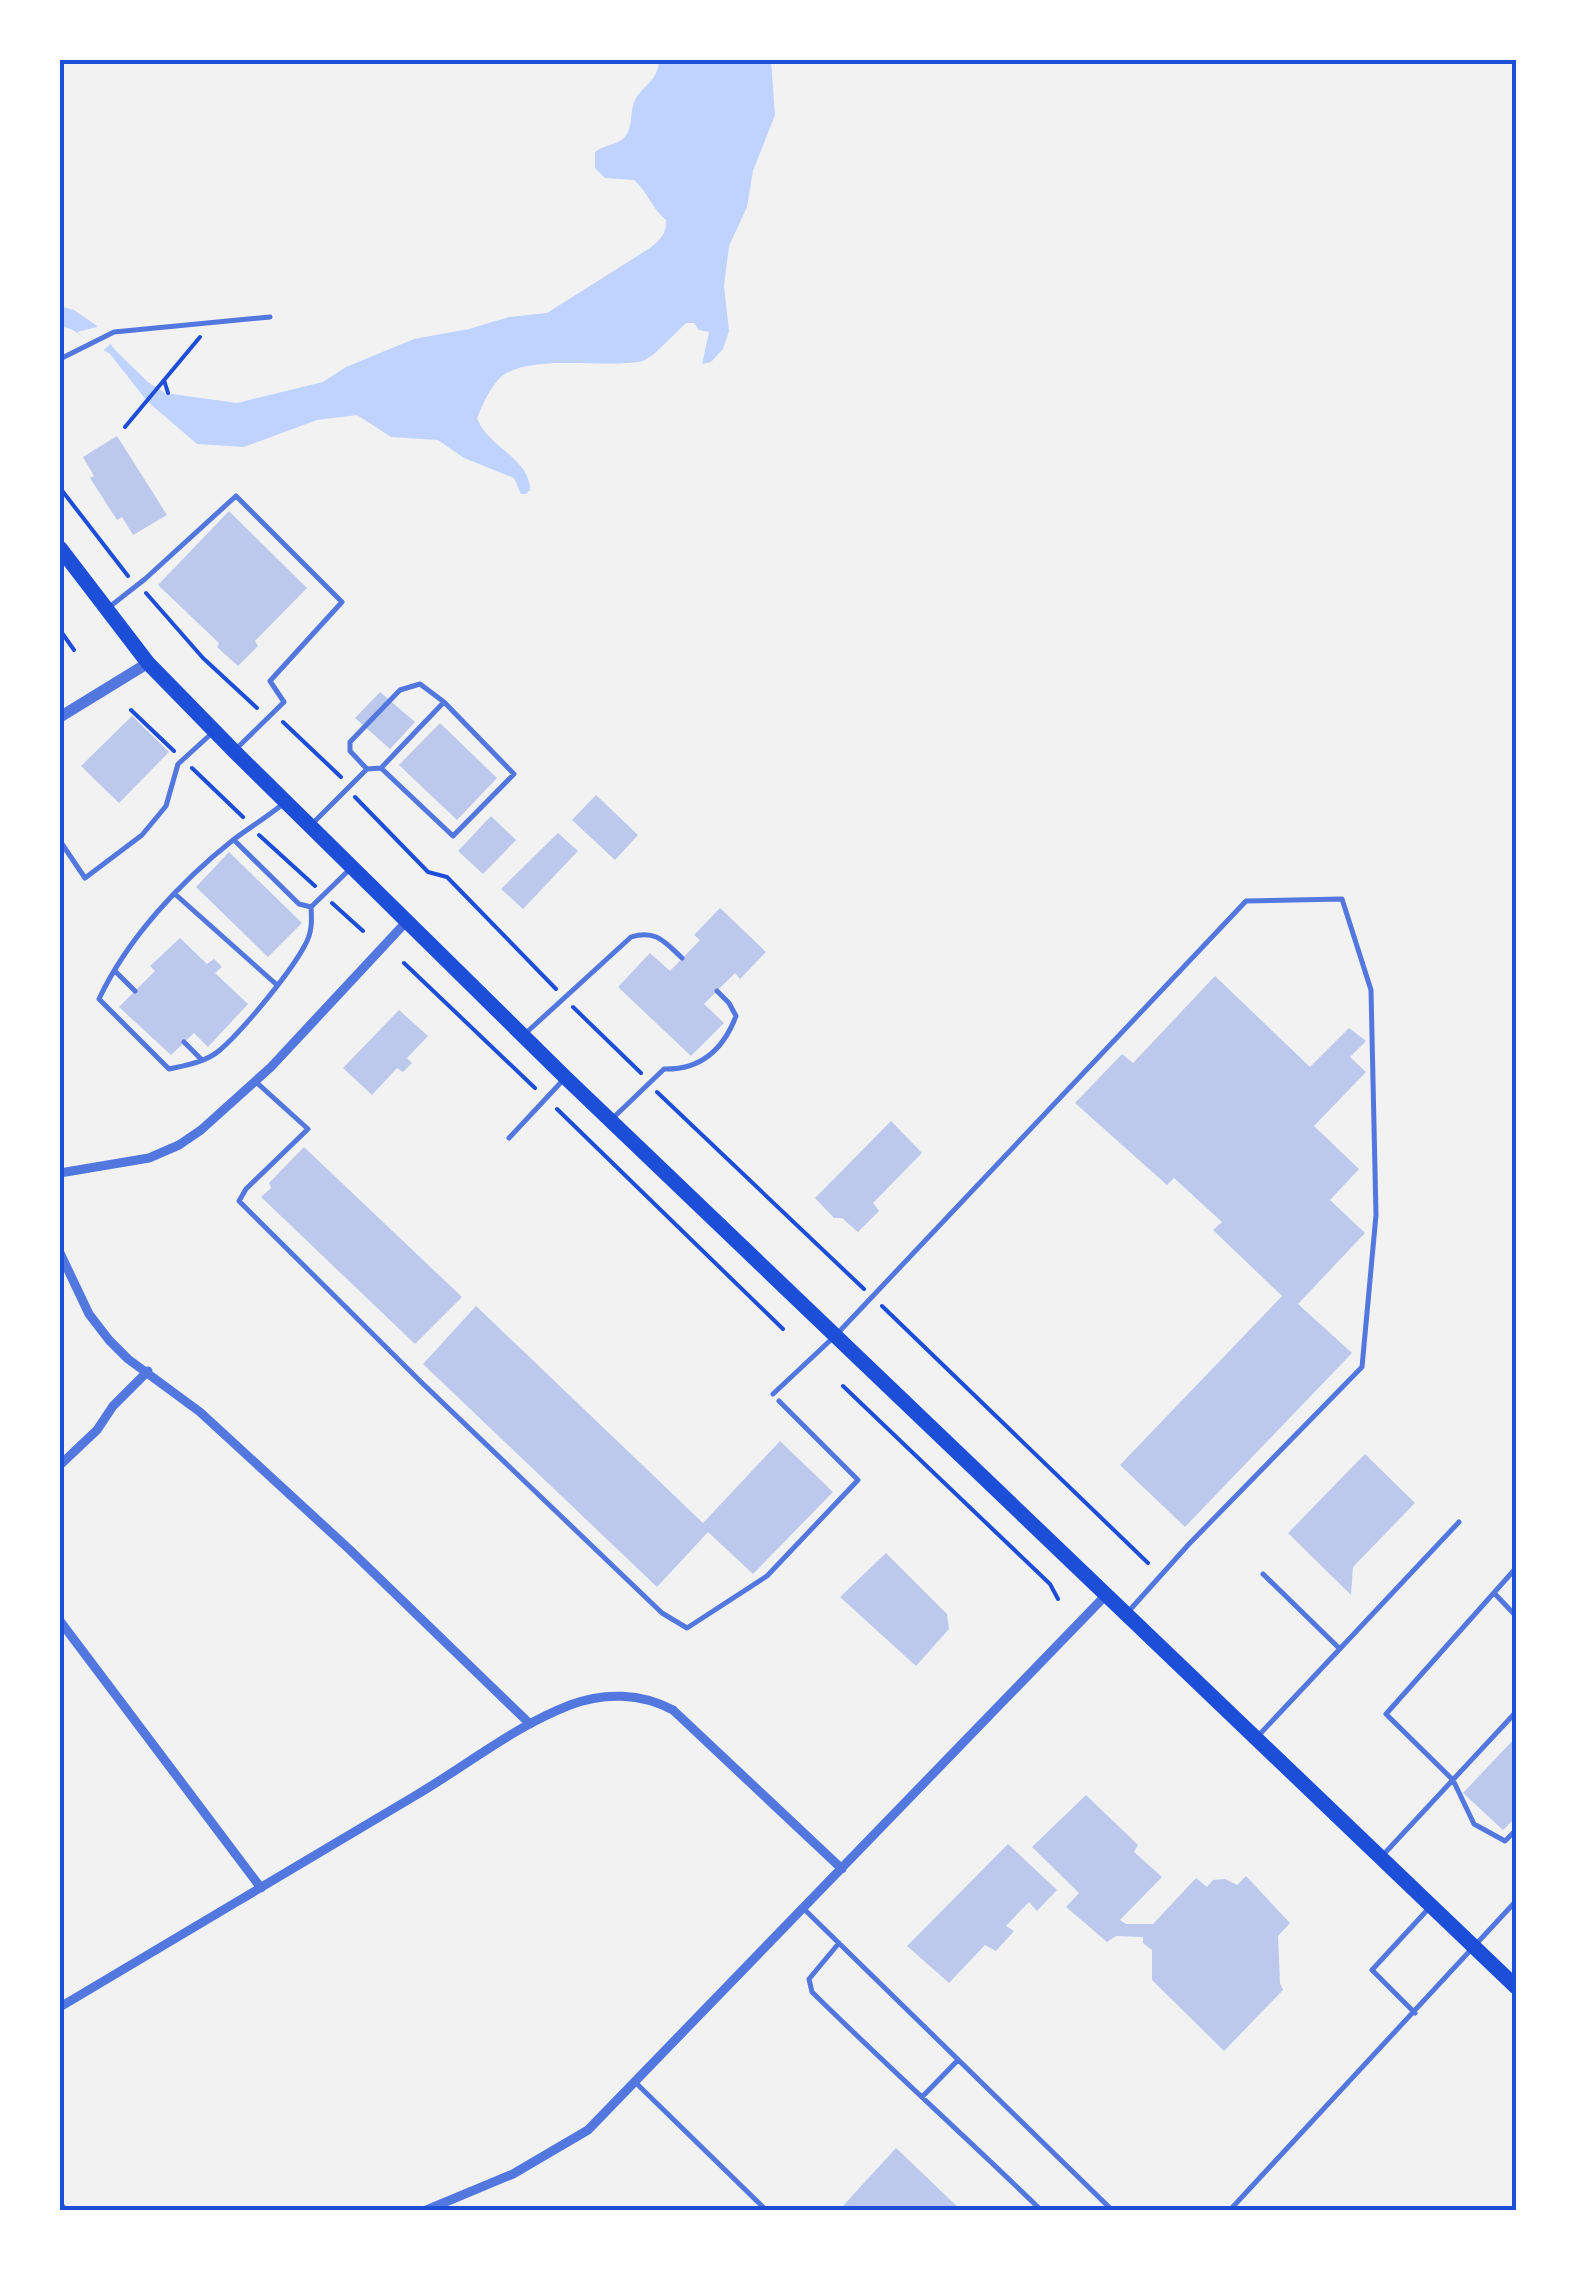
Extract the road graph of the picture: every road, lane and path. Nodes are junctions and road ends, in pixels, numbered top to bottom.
1 (270, 316) dead end
2 (213, 322) junction
3 (60, 359) edge
4 (162, 382) junction
5 (168, 394) dead end
6 (125, 427) dead end
7 (60, 488) edge
8 (60, 548) edge
9 (138, 585) junction
10 (106, 609) junction
11 (60, 630) edge
12 (74, 650) dead end
13 (148, 663) junction
14 (444, 702) junction
15 (62, 713) edge
16 (270, 715) junction
17 (214, 731) junction
18 (234, 751) junction
19 (381, 768) junction
20 (367, 769) junction
21 (348, 788) junction
22 (286, 802) junction
23 (310, 826) junction
24 (234, 840) junction
25 (60, 841) edge
26 (352, 867) junction
27 (175, 894) junction
28 (310, 907) junction
29 (406, 921) junction
30 (682, 958) dead end
31 (404, 963) dead end
32 (116, 972) junction
33 (277, 985) junction
34 (134, 991) dead end
35 (717, 991) dead end
36 (564, 998) junction
37 (523, 1036) junction
38 (184, 1042) dead end
39 (202, 1060) junction
40 (565, 1077) junction
41 (255, 1081) junction
42 (649, 1082) junction
43 (545, 1098) junction
44 (610, 1120) junction
45 (509, 1138) dead end
46 (60, 1172) edge
47 (60, 1253) edge
48 (872, 1296) junction
49 (782, 1328) dead end
50 (836, 1335) junction
51 (148, 1371) junction
52 (843, 1386) dead end
53 (773, 1394) dead end
54 (780, 1401) dead end
55 (60, 1466) edge
56 (1458, 1522) dead end
57 (1148, 1563) dead end
58 (1516, 1568) edge
59 (1263, 1574) dead end
60 (1495, 1594) junction
61 (1106, 1596) junction
62 (1058, 1599) dead end
63 (1126, 1614) junction
64 (1516, 1616) edge
65 (60, 1621) edge
66 (1340, 1649) junction
67 (1516, 1712) edge
68 (530, 1724) junction
69 (1256, 1738) junction
70 (1453, 1780) junction
71 (1516, 1830) edge
72 (1381, 1858) junction
73 (842, 1869) junction
74 (260, 1888) junction
75 (1516, 1901) edge
76 (1432, 1906) junction
77 (804, 1909) junction
78 (839, 1943) junction
79 (1474, 1946) junction
80 (1516, 1986) edge
81 (60, 2007) edge
82 (1415, 2012) junction
83 (958, 2060) junction
84 (636, 2083) junction
85 (922, 2097) junction
86 (424, 2211) edge
87 (767, 2211) edge
88 (1042, 2211) edge
89 (1114, 2211) edge
90 (1228, 2211) edge

1 - 2 lane
2 - 3 lane
2 - 4 path
4 - 5 path
4 - 6 path
7 - 9 path
8 - 10 main road
9 - 10 lane
9 - 16 path
9 - 16 lane
10 - 13 main road
11 - 12 path
13 - 15 street
13 - 17 main road
14 - 19 lane
14 - 19 lane
14 - 20 lane
16 - 18 lane
16 - 21 path
17 - 18 main road
17 - 25 lane
18 - 22 main road
19 - 20 lane
20 - 21 lane
21 - 23 lane
21 - 36 path
22 - 23 main road
22 - 24 lane
23 - 26 main road
24 - 27 lane
24 - 28 lane
26 - 28 lane
26 - 29 main road
27 - 32 lane
27 - 33 lane
28 - 33 lane
29 - 37 main road
29 - 41 street
30 - 36 lane
31 - 43 path
32 - 34 lane
32 - 39 lane
33 - 39 lane
35 - 42 lane
36 - 37 lane
36 - 42 path
37 - 40 main road
38 - 39 lane
40 - 43 lane
40 - 44 main road
41 - 46 street
41 - 54 lane
42 - 44 lane
42 - 48 path
43 - 45 lane
43 - 49 path
44 - 50 main road
47 - 51 street
48 - 50 lane
48 - 57 path
48 - 63 lane
50 - 53 lane
50 - 61 main road
51 - 55 street
51 - 68 street
52 - 62 path
56 - 66 lane
58 - 60 lane
59 - 66 lane
60 - 64 lane
60 - 70 lane
61 - 63 main road
61 - 73 street
63 - 69 main road
65 - 74 street
66 - 69 lane
67 - 70 lane
68 - 73 street
68 - 74 street
69 - 72 main road
70 - 71 lane
70 - 72 lane
72 - 76 main road
73 - 77 street
74 - 81 street
75 - 79 lane
76 - 79 main road
76 - 82 lane
77 - 78 lane
77 - 84 street
78 - 83 lane
78 - 85 lane
79 - 80 main road
79 - 82 lane
82 - 90 lane
83 - 85 lane
83 - 89 lane
84 - 86 street
84 - 87 lane
85 - 88 lane

